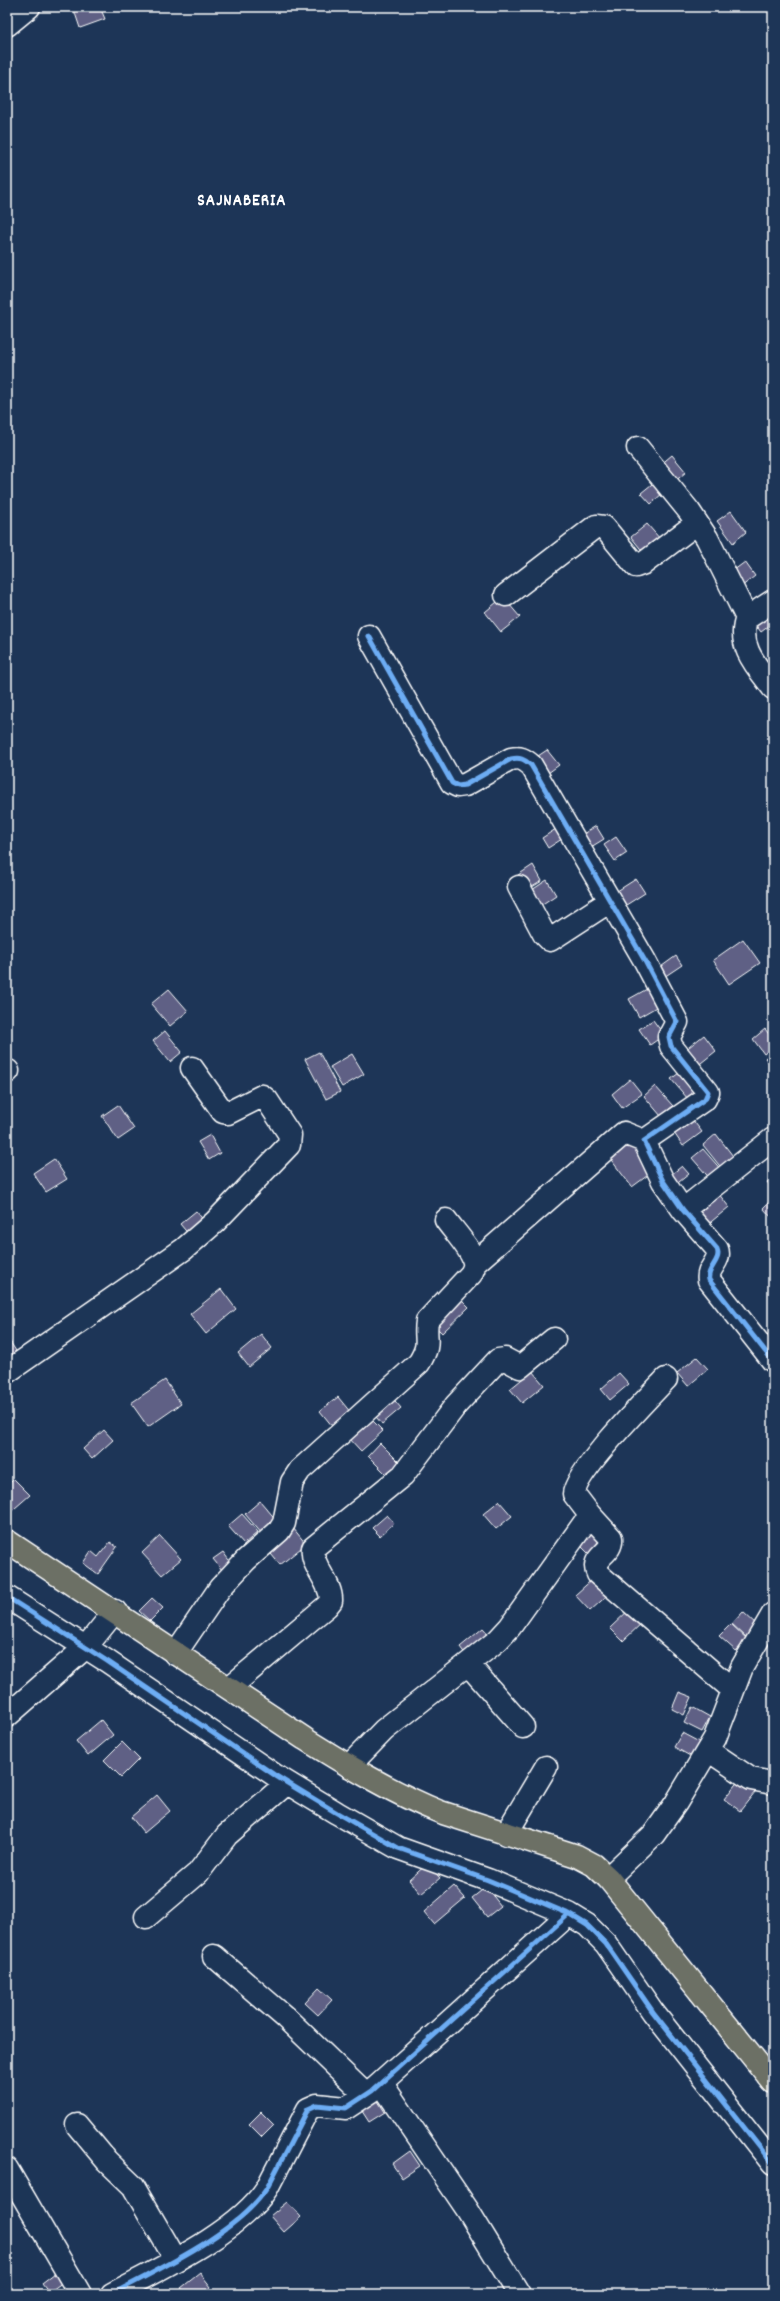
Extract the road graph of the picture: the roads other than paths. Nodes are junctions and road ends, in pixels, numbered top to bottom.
1 (29, 7) edge
2 (7, 25) edge
3 (638, 448) dead end
4 (697, 523) junction
5 (506, 595) dead end
6 (773, 601) edge
7 (747, 618) junction
8 (369, 636) dead end
9 (773, 688) edge
10 (519, 886) dead end
11 (610, 901) junction
12 (192, 1068) dead end
13 (773, 1139) edge
14 (644, 1142) junction
15 (683, 1210) junction
16 (446, 1220) dead end
17 (474, 1261) junction
18 (554, 1339) dead end
19 (773, 1361) edge
20 (7, 1372) edge
21 (666, 1379) dead end
22 (590, 1515) junction
23 (7, 1541) edge
24 (7, 1596) edge
25 (773, 1614) edge
26 (100, 1629) junction
27 (175, 1654) junction
28 (468, 1664) junction
29 (229, 1688) junction
30 (734, 1690) junction
31 (7, 1716) edge
32 (523, 1727) dead end
33 (708, 1750) junction
34 (349, 1766) junction
35 (546, 1767) dead end
36 (287, 1783) junction
37 (773, 1783) edge
38 (506, 1834) junction
39 (608, 1878) junction
40 (569, 1914) junction
41 (146, 1917) dead end
42 (214, 1956) dead end
43 (773, 2082) edge
44 (374, 2089) junction
45 (77, 2125) dead end
46 (773, 2164) edge
47 (7, 2169) edge
48 (13, 2194) edge
49 (176, 2260) junction
50 (80, 2294) edge
51 (112, 2294) edge
52 (519, 2294) edge

1 - 2 street
3 - 4 street
4 - 5 street
4 - 7 street
6 - 7 street
7 - 9 street
8 - 11 street
10 - 11 street
11 - 14 street
12 - 20 street
13 - 15 street
14 - 15 street
14 - 17 street
15 - 19 street
16 - 17 street
17 - 27 street
18 - 29 street
21 - 22 street
22 - 28 street
22 - 30 street
23 - 26 main road
24 - 26 street
25 - 30 street
26 - 27 main road
26 - 31 street
26 - 36 street
27 - 29 main road
28 - 32 street
28 - 34 street
29 - 34 main road
30 - 33 street
33 - 37 street
33 - 39 street
34 - 38 main road
35 - 38 street
36 - 40 street
36 - 41 street
38 - 39 main road
39 - 43 main road
40 - 44 street
40 - 46 street
42 - 44 street
44 - 49 street
44 - 52 street
45 - 49 street
47 - 48 street
48 - 50 street
49 - 51 street

